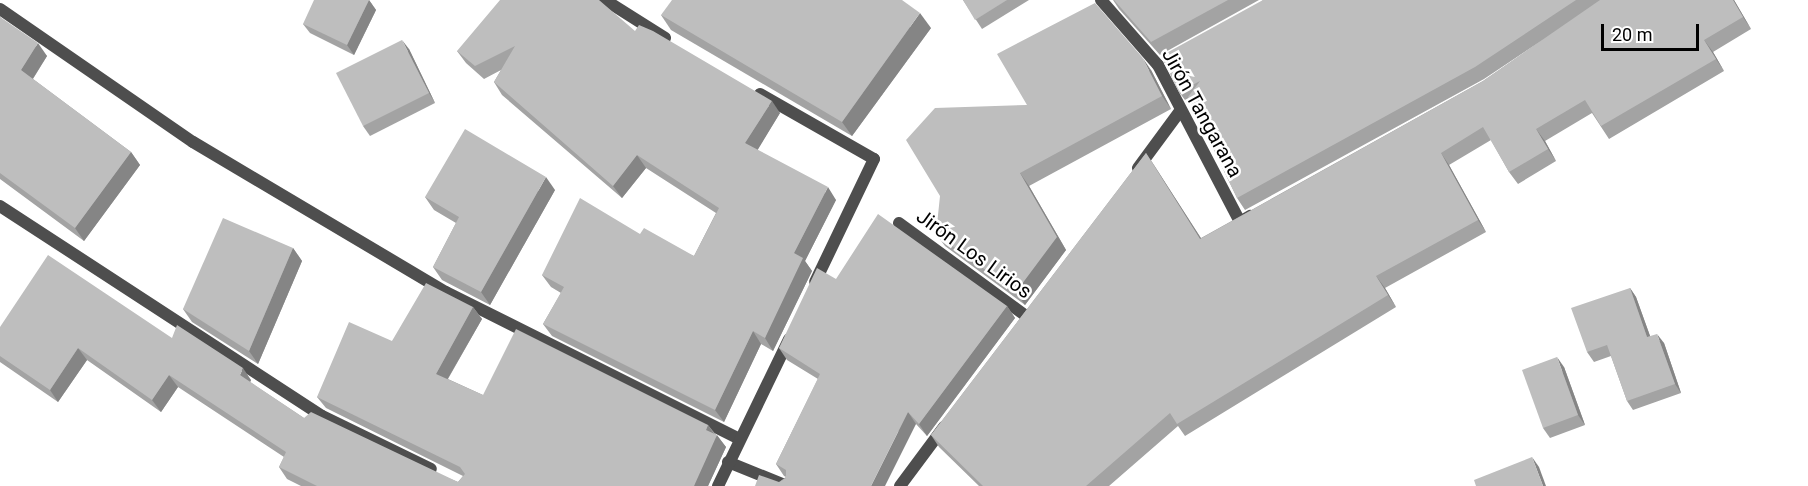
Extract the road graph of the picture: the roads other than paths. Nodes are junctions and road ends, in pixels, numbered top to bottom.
1 (605, 0) edge
2 (1101, 0) edge
3 (0, 9) edge
4 (677, 46) edge
5 (748, 88) edge
6 (1180, 111) junction
7 (1131, 176) edge
8 (0, 206) edge
9 (1260, 211) edge
10 (899, 223) dead end
11 (809, 296) edge
12 (1026, 316) edge
13 (794, 327) edge
14 (956, 411) edge
15 (739, 439) junction
16 (728, 462) junction
17 (444, 476) edge
18 (718, 486) edge
19 (787, 486) edge
20 (900, 486) edge

1 - 4 street
2 - 6 street, Jirón Tangarana
3 - 15 street
5 - 11 street
6 - 7 street
6 - 9 street, Jirón Tangarana
8 - 17 street
10 - 12 street, Jirón Los Lirios
13 - 15 street
14 - 20 street
15 - 16 street
16 - 18 street
16 - 19 street

